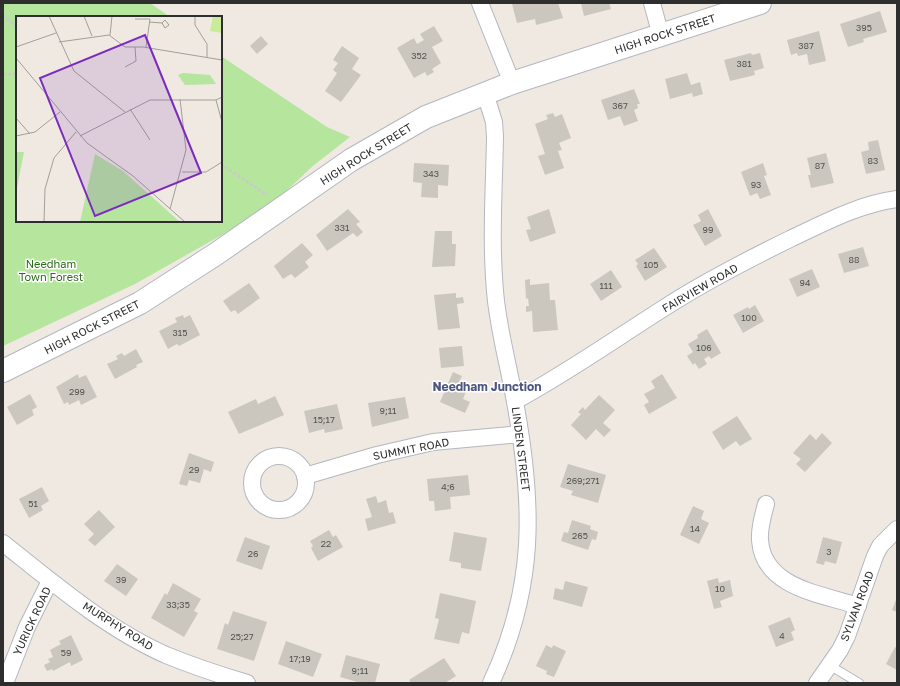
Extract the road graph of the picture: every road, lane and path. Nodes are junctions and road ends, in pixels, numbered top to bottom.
1 (480, 3) edge
2 (652, 3) edge
3 (760, 3) edge
4 (3, 15) edge
5 (16, 26) edge
6 (661, 36) junction
7 (16, 73) edge
8 (3, 75) edge
9 (512, 83) junction
10 (485, 93) junction
11 (222, 165) edge
12 (897, 199) edge
13 (284, 206) junction
14 (3, 371) edge
15 (515, 401) junction
16 (520, 434) junction
17 (305, 476) dead end
18 (766, 504) dead end
19 (897, 529) edge
20 (3, 543) edge
21 (50, 581) junction
22 (858, 606) junction
23 (829, 665) junction
24 (5, 683) edge
25 (247, 683) edge
26 (491, 683) edge
27 (816, 683) edge
28 (859, 683) edge

1 - 9 street
2 - 6 street
3 - 6 street, HIGH ROCK STREET
4 - 5 path
6 - 9 street, HIGH ROCK STREET
7 - 8 path
9 - 10 street, HIGH ROCK STREET
10 - 13 street, HIGH ROCK STREET
10 - 15 street, LINDEN STREET
11 - 13 path
12 - 15 street, FAIRVIEW ROAD
13 - 14 street, HIGH ROCK STREET
15 - 16 street, LINDEN STREET
16 - 17 street, SUMMIT ROAD
16 - 26 street, LINDEN STREET
18 - 22 street
19 - 22 street, SYLVAN ROAD
20 - 21 street, MURPHY ROAD
21 - 24 street, YURICK ROAD
21 - 25 street, MURPHY ROAD
22 - 23 street, SYLVAN ROAD
23 - 27 street, SYLVAN ROAD
23 - 28 lane

